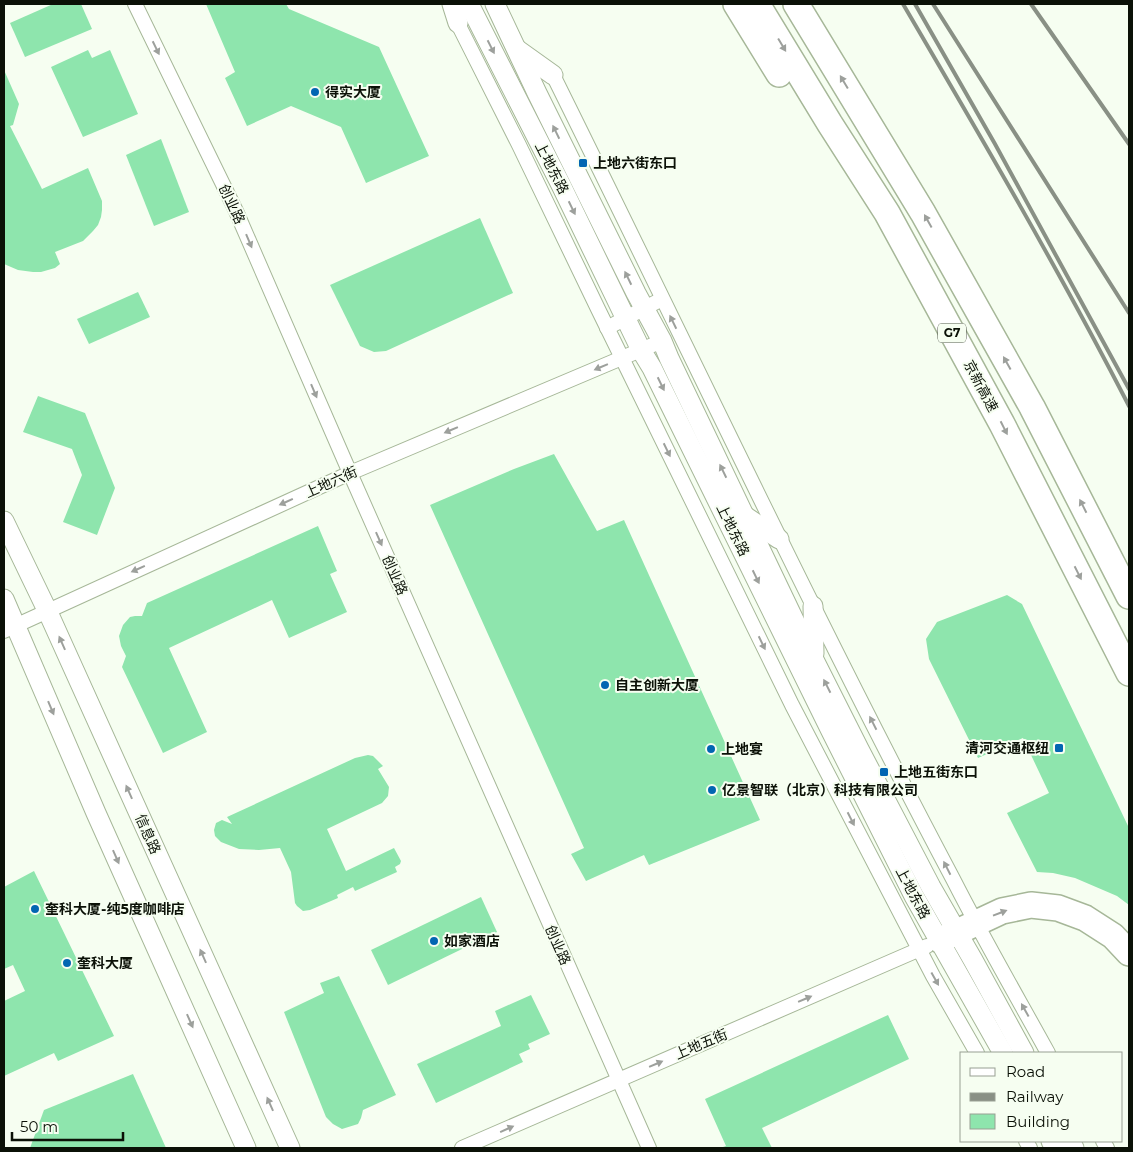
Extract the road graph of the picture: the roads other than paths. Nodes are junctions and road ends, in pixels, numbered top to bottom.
1 (135, 4) edge
2 (447, 4) edge
3 (452, 4) edge
4 (469, 4) edge
5 (495, 4) edge
6 (736, 4) edge
7 (757, 4) edge
8 (796, 4) edge
9 (458, 23) junction
10 (517, 50) junction
11 (553, 75) joint
12 (662, 299) junction
13 (644, 308) junction
14 (625, 318) junction
15 (944, 319) junction
16 (607, 328) junction
17 (662, 341) junction
18 (641, 350) junction
19 (622, 358) junction
20 (350, 473) junction
21 (744, 515) junction
22 (4, 521) edge
23 (779, 538) junction
24 (1129, 596) edge
25 (4, 599) edge
26 (813, 606) junction
27 (47, 610) junction
28 (10, 628) edge
29 (814, 660) junction
30 (1129, 673) edge
31 (948, 936) junction
32 (1129, 954) edge
33 (977, 1052) edge
34 (1003, 1052) edge
35 (1023, 1052) edge
36 (1047, 1052) edge
37 (618, 1080) junction
38 (246, 1148) edge
39 (290, 1148) edge
40 (462, 1148) edge
41 (649, 1148) edge

1 -> 20 street, 创业路
2 - 9 street
3 - 9 main road
4 -> 14 main road, 上地东路
5 - 10 main road, 上地东路
6 - 15 highway
7 -> 15 highway, 京新高速 / G7
24 -> 8 highway, G7
9 - 16 street
10 - 11 main road
13 -> 10 main road, 上地东路
11 - 12 street
12 - 13 street
23 -> 12 street
13 - 14 street
13 - 17 main road, 上地东路
14 - 16 street
14 - 18 main road, 上地东路
15 -> 30 highway, 京新高速 / G7
16 - 19 street
17 - 18 street, 上地六街
21 -> 17 main road, 上地东路
18 - 19 street, 上地六街
18 -> 31 main road, 上地东路
19 -> 20 street, 上地六街
19 -> 31 street
20 -> 27 street, 上地六街
20 -> 37 street, 创业路
21 - 23 main road
21 - 29 main road, 上地东路
22 - 27 main road, 信息路
23 - 26 street
25 - 28 main road
26 - 29 main road
31 -> 26 street
27 - 28 street, 上地六街
39 -> 27 main road, 信息路
28 -> 38 main road
31 -> 29 main road, 上地东路
31 -> 32 highway
31 -> 33 street
31 - 34 main road, 上地东路
31 - 35 main road, 上地东路
36 -> 31 street
37 -> 31 street, 上地五街
40 -> 37 street, 上地五街
37 - 41 street, 创业路

